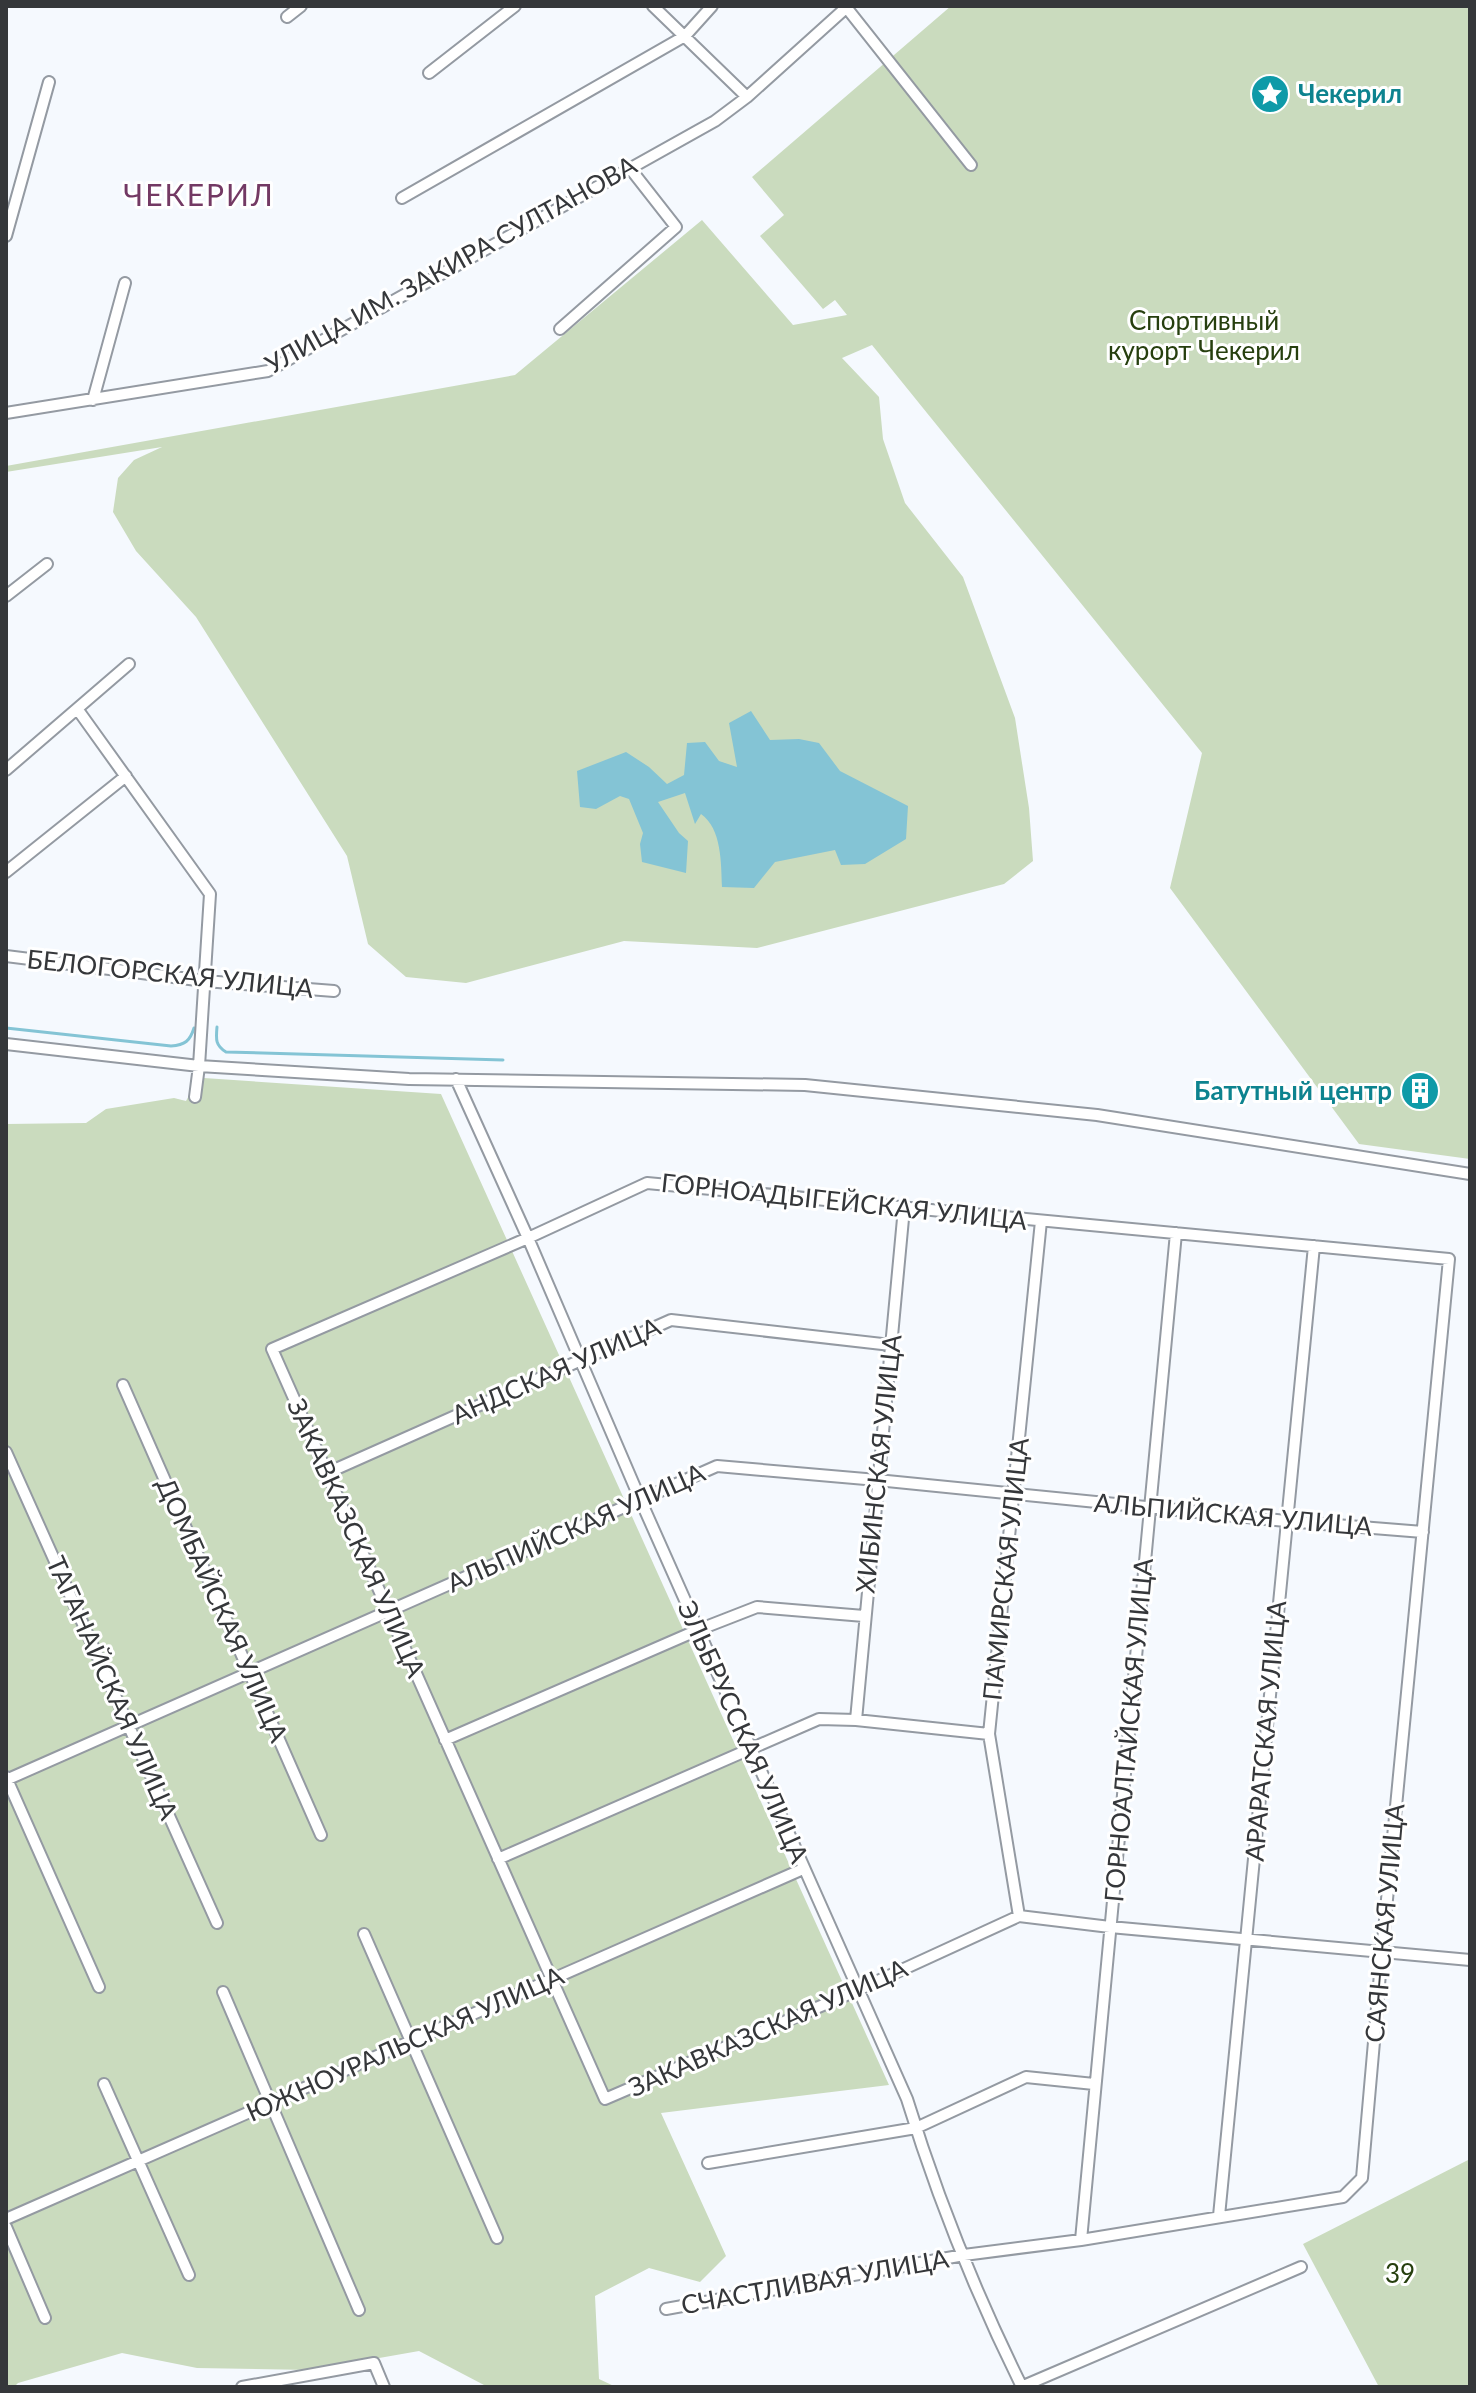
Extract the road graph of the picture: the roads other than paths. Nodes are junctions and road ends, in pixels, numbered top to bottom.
1 (301, 6) edge
2 (515, 6) edge
3 (653, 6) edge
4 (712, 6) edge
5 (847, 7) edge
6 (287, 17) dead end
7 (685, 36) junction
8 (429, 73) dead end
9 (49, 82) dead end
10 (747, 97) junction
11 (971, 165) dead end
12 (629, 167) junction
13 (402, 198) dead end
14 (6, 236) edge
15 (125, 283) dead end
16 (560, 329) dead end
17 (93, 400) junction
18 (6, 413) edge
19 (47, 564) dead end
20 (6, 596) edge
21 (129, 664) dead end
22 (78, 710) junction
23 (6, 770) edge
24 (126, 776) junction
25 (6, 872) edge
26 (6, 956) edge
27 (205, 981) junction
28 (334, 991) dead end
29 (6, 1044) edge
30 (199, 1066) junction
31 (456, 1079) junction
32 (195, 1097) dead end
33 (1470, 1174) edge
34 (904, 1208) junction
35 (1041, 1221) junction
36 (1176, 1233) junction
37 (528, 1238) junction
38 (1314, 1246) junction
39 (1449, 1259) joint
40 (891, 1345) junction
41 (272, 1349) joint
42 (580, 1362) junction
43 (123, 1385) dead end
44 (6, 1452) edge
45 (327, 1473) junction
46 (877, 1480) junction
47 (1015, 1495) junction
48 (640, 1499) junction
49 (1150, 1508) junction
50 (1286, 1521) junction
51 (1423, 1532) junction
52 (388, 1611) junction
53 (864, 1616) junction
54 (698, 1630) junction
55 (249, 1672) junction
56 (856, 1720) junction
57 (129, 1726) junction
58 (989, 1734) junction
59 (445, 1740) junction
60 (751, 1748) junction
61 (6, 1779) edge
62 (321, 1835) dead end
63 (498, 1859) junction
64 (803, 1869) junction
65 (1019, 1916) junction
66 (217, 1923) dead end
67 (1110, 1927) junction
68 (364, 1934) dead end
69 (1247, 1939) junction
70 (1382, 1951) junction
71 (1470, 1960) edge
72 (552, 1979) junction
73 (99, 1987) dead end
74 (858, 1990) junction
75 (223, 1992) dead end
76 (411, 2041) junction
77 (104, 2084) dead end
78 (1094, 2084) junction
79 (270, 2103) junction
80 (916, 2128) junction
81 (138, 2161) junction
82 (708, 2163) dead end
83 (1219, 2216) junction
84 (6, 2219) edge
85 (6, 2227) edge
86 (497, 2238) dead end
87 (1081, 2240) junction
88 (964, 2255) junction
89 (1301, 2267) dead end
90 (189, 2275) dead end
91 (666, 2309) dead end
92 (359, 2310) dead end
93 (45, 2318) dead end
94 (242, 2387) edge
95 (384, 2387) edge
96 (1022, 2387) edge

1 - 6 street
2 - 8 street
3 - 7 street
4 - 7 street
5 - 10 street, УЛИЦА ИМ. ЗАКИРА СУЛТАНОВА
5 - 11 street
7 - 10 street
7 - 13 street
9 - 14 street
10 - 12 street, УЛИЦА ИМ. ЗАКИРА СУЛТАНОВА
12 - 16 street
12 - 17 street, УЛИЦА ИМ. ЗАКИРА СУЛТАНОВА
15 - 17 street
17 - 18 street, УЛИЦА ИМ. ЗАКИРА СУЛТАНОВА
19 - 20 street
21 - 22 street
22 - 23 street
22 - 24 street
24 - 25 street
24 - 27 street
26 - 27 street, БЕЛОГОРСКАЯ УЛИЦА
27 - 28 street, БЕЛОГОРСКАЯ УЛИЦА
27 - 30 street
29 - 30 street
30 - 31 street
30 - 32 street
31 - 33 street
31 - 37 street, ЭЛЬБРУССКАЯ УЛИЦА
34 - 35 street, ГОРНОАДЫГЕЙСКАЯ УЛИЦА
34 - 37 street, ГОРНОАДЫГЕЙСКАЯ УЛИЦА
34 - 40 street, ХИБИНСКАЯ УЛИЦА
35 - 36 street, ГОРНОАДЫГЕЙСКАЯ УЛИЦА
35 - 47 street, ПАМИРСКАЯ УЛИЦА
36 - 38 street, ГОРНОАДЫГЕЙСКАЯ УЛИЦА
36 - 49 street, ГОРНОАЛТАЙСКАЯ УЛИЦА
37 - 41 street, ГОРНОАДЫГЕЙСКАЯ УЛИЦА
37 - 42 street, ЭЛЬБРУССКАЯ УЛИЦА
38 - 39 street, ГОРНОАДЫГЕЙСКАЯ УЛИЦА
38 - 50 street, АРАРАТСКАЯ УЛИЦА
39 - 51 street, САЯНСКАЯ УЛИЦА
40 - 42 street, АНДСКАЯ УЛИЦА
40 - 46 street, ХИБИНСКАЯ УЛИЦА
41 - 45 street, ЗАКАВКАЗСКАЯ УЛИЦА
42 - 45 street, АНДСКАЯ УЛИЦА
42 - 48 street, ЭЛЬБРУССКАЯ УЛИЦА
43 - 55 street, ДОМБАЙСКАЯ УЛИЦА
44 - 57 street, ТАГАНАЙСКАЯ УЛИЦА
45 - 52 street, ЗАКАВКАЗСКАЯ УЛИЦА
46 - 47 street, АЛЬПИЙСКАЯ УЛИЦА
46 - 48 street, АЛЬПИЙСКАЯ УЛИЦА
46 - 53 street, ХИБИНСКАЯ УЛИЦА
47 - 49 street, АЛЬПИЙСКАЯ УЛИЦА
47 - 58 street, ПАМИРСКАЯ УЛИЦА
48 - 52 street, АЛЬПИЙСКАЯ УЛИЦА
48 - 54 street, ЭЛЬБРУССКАЯ УЛИЦА
49 - 50 street, АЛЬПИЙСКАЯ УЛИЦА
49 - 67 street, ГОРНОАЛТАЙСКАЯ УЛИЦА
50 - 51 street, АЛЬПИЙСКАЯ УЛИЦА
50 - 69 street, АРАРАТСКАЯ УЛИЦА
51 - 70 street, САЯНСКАЯ УЛИЦА
52 - 55 street, АЛЬПИЙСКАЯ УЛИЦА
52 - 59 street, ЗАКАВКАЗСКАЯ УЛИЦА
53 - 54 street
53 - 56 street, ХИБИНСКАЯ УЛИЦА
54 - 59 street
54 - 60 street, ЭЛЬБРУССКАЯ УЛИЦА
55 - 57 street, АЛЬПИЙСКАЯ УЛИЦА
55 - 62 street, ДОМБАЙСКАЯ УЛИЦА
56 - 58 street
56 - 60 street
57 - 61 street, АЛЬПИЙСКАЯ УЛИЦА
57 - 66 street, ТАГАНАЙСКАЯ УЛИЦА
58 - 65 street, ПАМИРСКАЯ УЛИЦА
59 - 63 street, ЗАКАВКАЗСКАЯ УЛИЦА
60 - 63 street
60 - 64 street, ЭЛЬБРУССКАЯ УЛИЦА
61 - 73 street
63 - 72 street, ЗАКАВКАЗСКАЯ УЛИЦА
64 - 72 street, ЮЖНОУРАЛЬСКАЯ УЛИЦА
64 - 74 street, ЭЛЬБРУССКАЯ УЛИЦА
65 - 67 street
65 - 74 street, ЗАКАВКАЗСКАЯ УЛИЦА
67 - 69 street
67 - 78 street, ГОРНОАЛТАЙСКАЯ УЛИЦА
68 - 76 street
69 - 70 street
69 - 83 street, АРАРАТСКАЯ УЛИЦА
70 - 71 street
70 - 83 street, САЯНСКАЯ УЛИЦА
72 - 74 street, ЗАКАВКАЗСКАЯ УЛИЦА
72 - 76 street, ЮЖНОУРАЛЬСКАЯ УЛИЦА
74 - 80 street, ЭЛЬБРУССКАЯ УЛИЦА
75 - 79 street
76 - 79 street, ЮЖНОУРАЛЬСКАЯ УЛИЦА
76 - 86 street
77 - 81 street
78 - 80 street
78 - 87 street, ГОРНОАЛТАЙСКАЯ УЛИЦА
79 - 81 street, ЮЖНОУРАЛЬСКАЯ УЛИЦА
79 - 92 street
80 - 82 street
80 - 88 street, ЭЛЬБРУССКАЯ УЛИЦА
81 - 84 street, ЮЖНОУРАЛЬСКАЯ УЛИЦА
81 - 90 street
83 - 87 street, САЯНСКАЯ УЛИЦА
85 - 93 street
87 - 88 street, САЯНСКАЯ УЛИЦА
88 - 91 street, СЧАСТЛИВАЯ УЛИЦА
88 - 96 street, ЭЛЬБРУССКАЯ УЛИЦА
89 - 96 street
94 - 95 street

